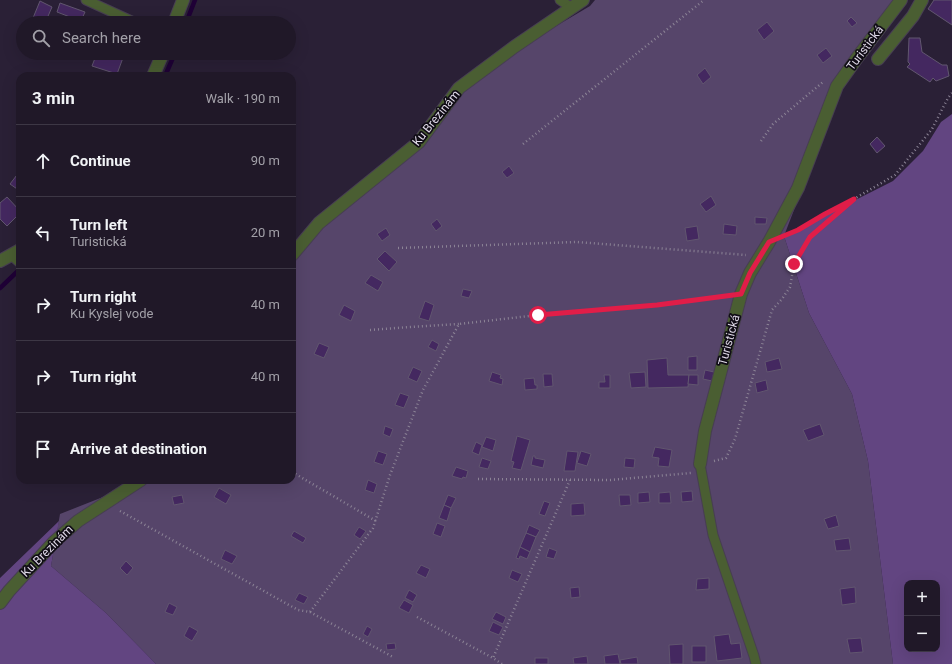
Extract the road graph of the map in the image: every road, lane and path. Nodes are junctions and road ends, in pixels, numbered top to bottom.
1 (86, 0) edge
2 (184, 0) edge
3 (560, 0) edge
4 (583, 0) edge
5 (704, 0) edge
6 (901, 0) edge
7 (922, 0) edge
8 (572, 8) junction
9 (121, 16) edge
10 (177, 16) edge
11 (878, 59) dead end
12 (160, 60) edge
13 (154, 72) edge
14 (823, 82) dead end
15 (952, 93) edge
16 (761, 141) dead end
17 (523, 144) dead end
18 (854, 199) junction
19 (769, 242) junction
20 (398, 248) dead end
21 (296, 250) edge
22 (761, 256) junction
23 (16, 257) edge
24 (0, 261) edge
25 (741, 294) junction
26 (459, 324) junction
27 (370, 330) dead end
28 (700, 468) junction
29 (296, 474) edge
30 (478, 479) dead end
31 (570, 480) junction
32 (135, 484) edge
33 (106, 503) junction
34 (376, 521) junction
35 (0, 603) edge
36 (310, 612) junction
37 (417, 617) dead end
38 (393, 657) dead end
39 (493, 658) junction
40 (502, 664) edge
41 (756, 664) edge

1 - 9 lane
2 - 10 street
3 - 8 lane
4 - 8 street, Ku Brezinám
5 - 17 path
6 - 19 street, Turistická
7 - 11 street, Turistická
8 - 21 street, Ku Brezinám
12 - 13 street
14 - 16 path
15 - 18 path
18 - 19 path
18 - 28 path
19 - 22 street, Turistická
20 - 22 path
22 - 25 street, Turistická
23 - 24 street
25 - 26 path
25 - 28 street, Turistická
26 - 27 path
26 - 34 path
28 - 31 path
28 - 41 lane, Turistická
29 - 34 path
30 - 31 path
31 - 39 path
32 - 33 street, Ku Brezinám
33 - 35 street, Ku Brezinám
33 - 36 path
34 - 36 path
36 - 38 path
37 - 39 path
39 - 40 path

